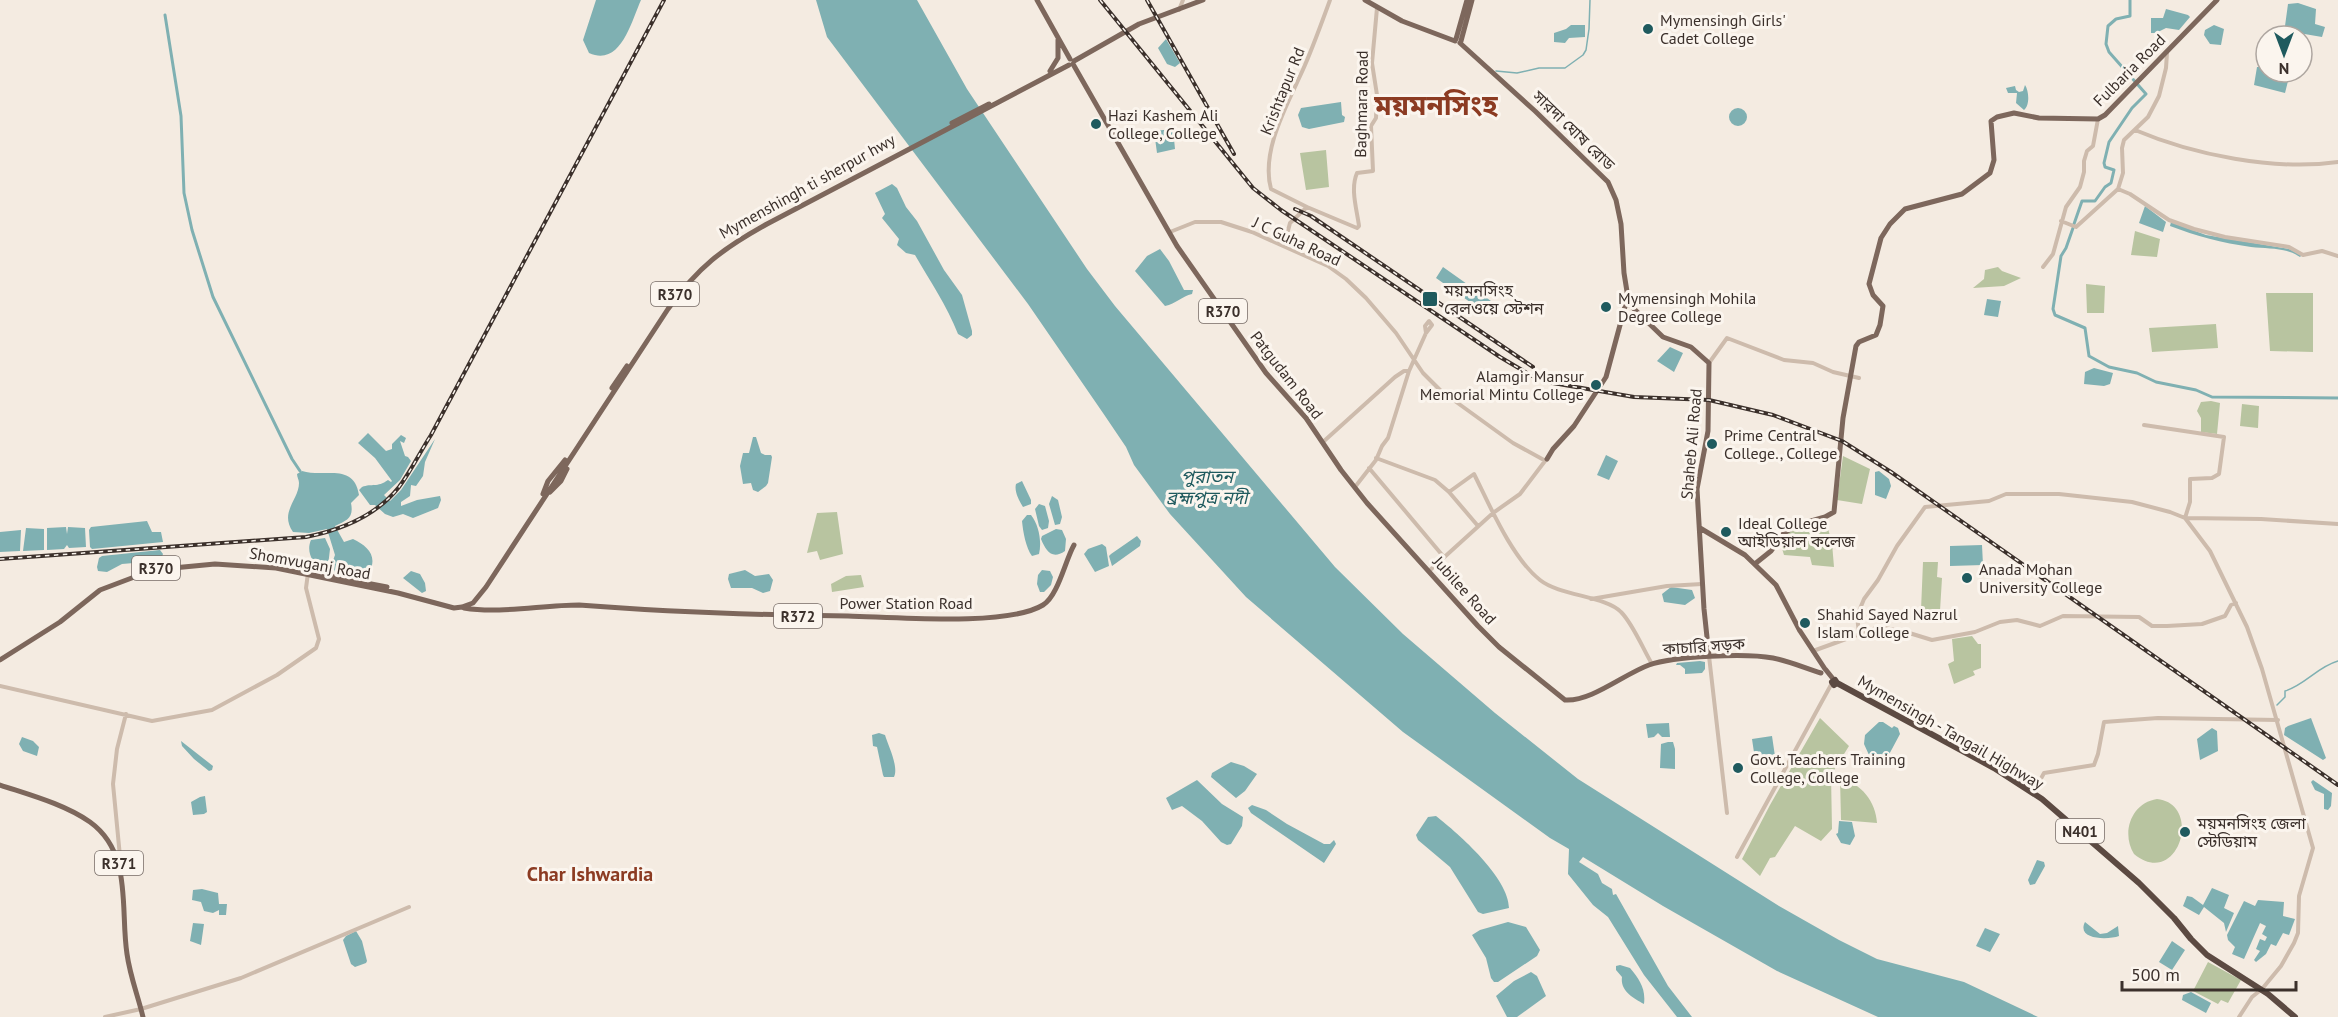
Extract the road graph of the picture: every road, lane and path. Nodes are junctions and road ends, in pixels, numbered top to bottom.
1 (1037, 0) edge
2 (1183, 0) edge
3 (1203, 0) edge
4 (1330, 0) edge
5 (1365, 0) edge
6 (1467, 0) edge
7 (1472, 0) edge
8 (2217, 0) edge
9 (1377, 8) junction
10 (1179, 11) junction
11 (1057, 35) junction
12 (1458, 41) junction
13 (2167, 53) junction
14 (1071, 63) junction
15 (1050, 71) junction
16 (1018, 90) junction
17 (2098, 119) junction
18 (2135, 130) junction
19 (2338, 162) edge
20 (2118, 189) junction
21 (1307, 207) junction
22 (2061, 221) junction
23 (1166, 224) junction
24 (1179, 227) junction
25 (1170, 232) junction
26 (1284, 246) junction
27 (2338, 256) edge
28 (2043, 267) dead end
29 (1627, 299) junction
30 (1426, 333) dead end
31 (1414, 359) junction
32 (1709, 363) junction
33 (1409, 370) junction
34 (1850, 377) junction
35 (1859, 378) dead end
36 (2144, 425) dead end
37 (1323, 442) junction
38 (1376, 458) junction
39 (1545, 460) junction
40 (567, 461) junction
41 (1370, 468) junction
42 (1355, 488) junction
43 (1449, 492) junction
44 (544, 495) junction
45 (1493, 513) junction
46 (2185, 518) junction
47 (2338, 524) edge
48 (1478, 526) junction
49 (1700, 528) junction
50 (1074, 545) dead end
51 (1443, 556) junction
52 (1756, 563) junction
53 (1429, 571) junction
54 (307, 573) junction
55 (364, 584) junction
56 (1703, 584) junction
57 (476, 597) junction
58 (1589, 599) junction
59 (2236, 603) junction
60 (462, 607) junction
61 (484, 608) junction
62 (1859, 633) junction
63 (1813, 651) junction
64 (1709, 656) junction
65 (0, 659) edge
66 (1652, 664) junction
67 (1822, 670) junction
68 (1834, 682) junction
69 (0, 686) edge
70 (1565, 700) joint
71 (126, 714) junction
72 (2278, 720) junction
73 (0, 785) edge
74 (2033, 793) junction
75 (1727, 813) dead end
76 (1737, 857) dead end
77 (121, 868) junction
78 (409, 908) dead end
79 (2262, 989) junction
80 (141, 1009) junction
81 (105, 1017) edge
82 (143, 1017) edge
83 (2239, 1017) edge
84 (2295, 1017) edge

1 - 11 main road, Patgudam Road
2 - 10 street
3 - 10 main road
4 - 21 street, Krishtapur Rd
5 - 9 main road
6 - 12 main road
7 - 12 main road
8 - 13 main road, Fulbaria Road
9 - 12 main road
9 - 21 street, Baghmara Road
10 - 14 main road
11 - 14 main road, Patgudam Road
11 - 15 main road
12 - 29 main road, সারদা ঘোষ রোড
13 - 17 main road, Fulbaria Road
13 - 18 street
14 - 15 main road
14 - 16 main road
14 - 23 main road, Patgudam Road / R370
15 - 16 main road
16 - 40 main road, Mymenshingh ti sherpur hwy / R370
17 - 22 street
17 - 34 main road, Fulbaria Road
18 - 19 street
18 - 20 street
20 - 22 street
20 - 27 street
21 - 26 street
22 - 28 street
23 - 24 street
23 - 25 main road, Patgudam Road / R370
24 - 25 street, J C Guha Road
24 - 26 street, J C Guha Road
25 - 37 main road, Patgudam Road / R370
26 - 31 street, J C Guha Road
29 - 32 main road
29 - 39 main road, সারদা ঘোষ রোড
30 - 31 street
31 - 33 street
31 - 39 street, J C Guha Road
32 - 34 street
32 - 49 main road, Shaheb Ali Road
33 - 37 street
33 - 38 street
34 - 35 street
34 - 52 main road, Fulbaria Road
36 - 46 street
37 - 42 main road, Patgudam Road / R370
38 - 41 street
38 - 43 street
39 - 45 street
40 - 44 main road
40 - 44 main road
41 - 42 street
41 - 51 street
42 - 53 main road, Jubilee Road
43 - 45 street
43 - 48 street
44 - 57 main road
45 - 48 street
45 - 58 street
46 - 47 street
46 - 59 street
46 - 62 street
48 - 51 street
49 - 52 main road
49 - 56 main road, Shaheb Ali Road
50 - 61 main road, Power Station Road / R372
51 - 53 street
52 - 63 main road
53 - 70 main road, Jubilee Road
54 - 55 main road, Shomvuganj Road / R370
54 - 65 main road, Shomvuganj Road / R370
54 - 71 street
55 - 57 main road, Shomvuganj Road / R370
55 - 60 main road, Shomvuganj Road / R370
56 - 58 street
56 - 64 main road, Shaheb Ali Road
57 - 60 main road
57 - 61 main road
58 - 66 street
59 - 62 street
59 - 72 street
60 - 61 main road, Power Station Road / R372
62 - 63 street
63 - 67 main road
64 - 66 main road, কাচারি সড়ক
64 - 67 main road, কাচারি সড়ক
64 - 75 street
66 - 70 main road, কাচারি সড়ক
67 - 68 main road, কাচারি সড়ক
68 - 74 highway, Mymensingh - Tangail Highway / N401
68 - 76 street
69 - 71 street
71 - 77 street
72 - 74 street
72 - 79 street
73 - 77 main road, R371
74 - 79 highway, Mymensingh - Tangail Highway / N401
77 - 80 main road, R371
78 - 80 street
79 - 83 street
79 - 84 highway, Mymensingh - Tangail Highway / N401
80 - 81 street
80 - 82 main road, R371

